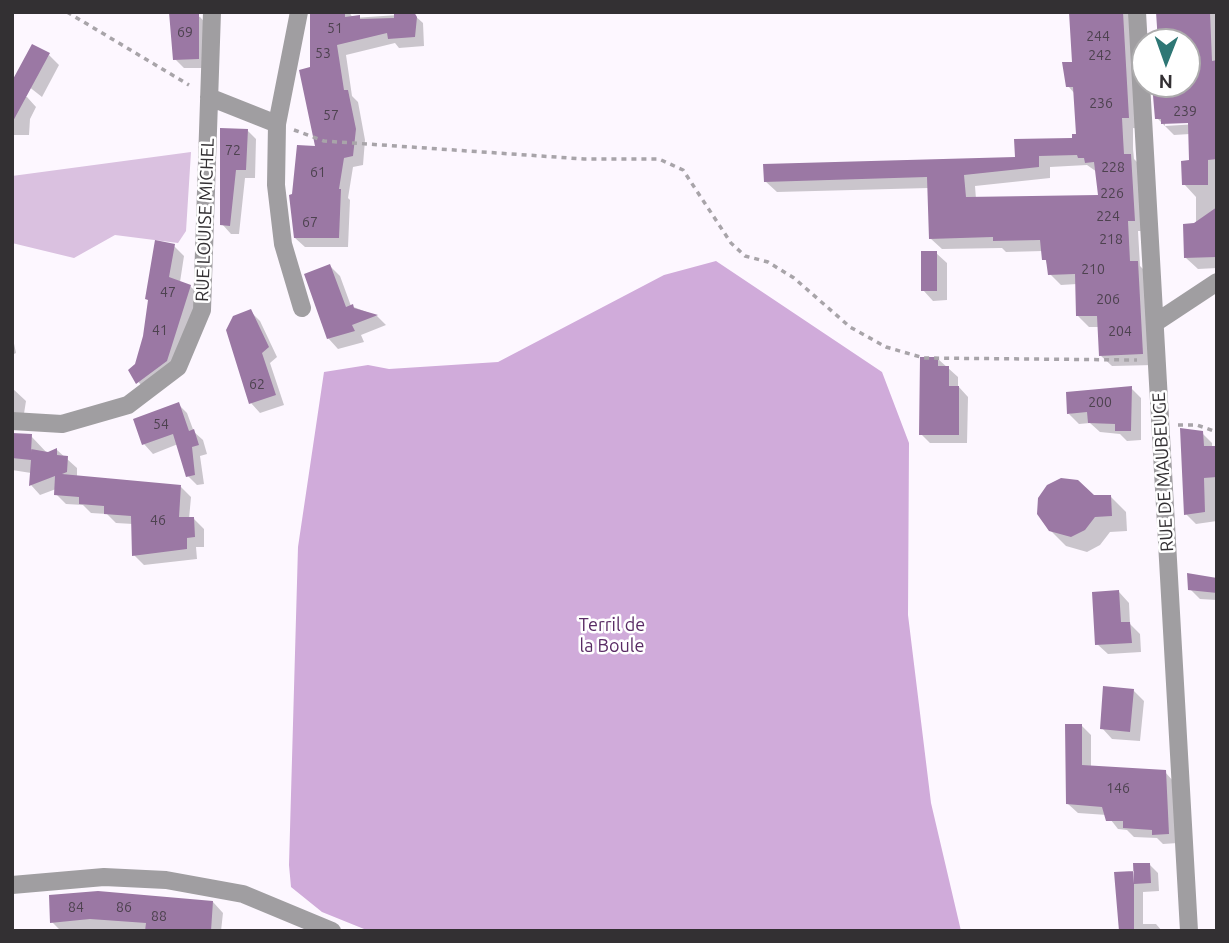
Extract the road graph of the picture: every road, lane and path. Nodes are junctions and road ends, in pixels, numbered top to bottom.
1 (67, 12) edge
2 (212, 12) edge
3 (299, 12) edge
4 (1137, 12) edge
5 (209, 97) junction
6 (277, 124) junction
7 (1217, 282) edge
8 (302, 308) dead end
9 (1155, 323) junction
10 (1157, 360) junction
11 (12, 421) edge
12 (1160, 424) junction
13 (1217, 432) edge
14 (12, 885) edge
15 (332, 931) edge
16 (1189, 931) edge

1 - 5 path
2 - 5 street, RUE LOUISE MICHEL
3 - 6 street
4 - 9 street, RUE DE MAUBEUGE
5 - 6 street
5 - 11 street, RUE LOUISE MICHEL
6 - 8 street
6 - 10 path
7 - 9 street
9 - 10 street, RUE DE MAUBEUGE
10 - 12 street, RUE DE MAUBEUGE
12 - 13 path
12 - 16 street, RUE DE MAUBEUGE
14 - 15 street

